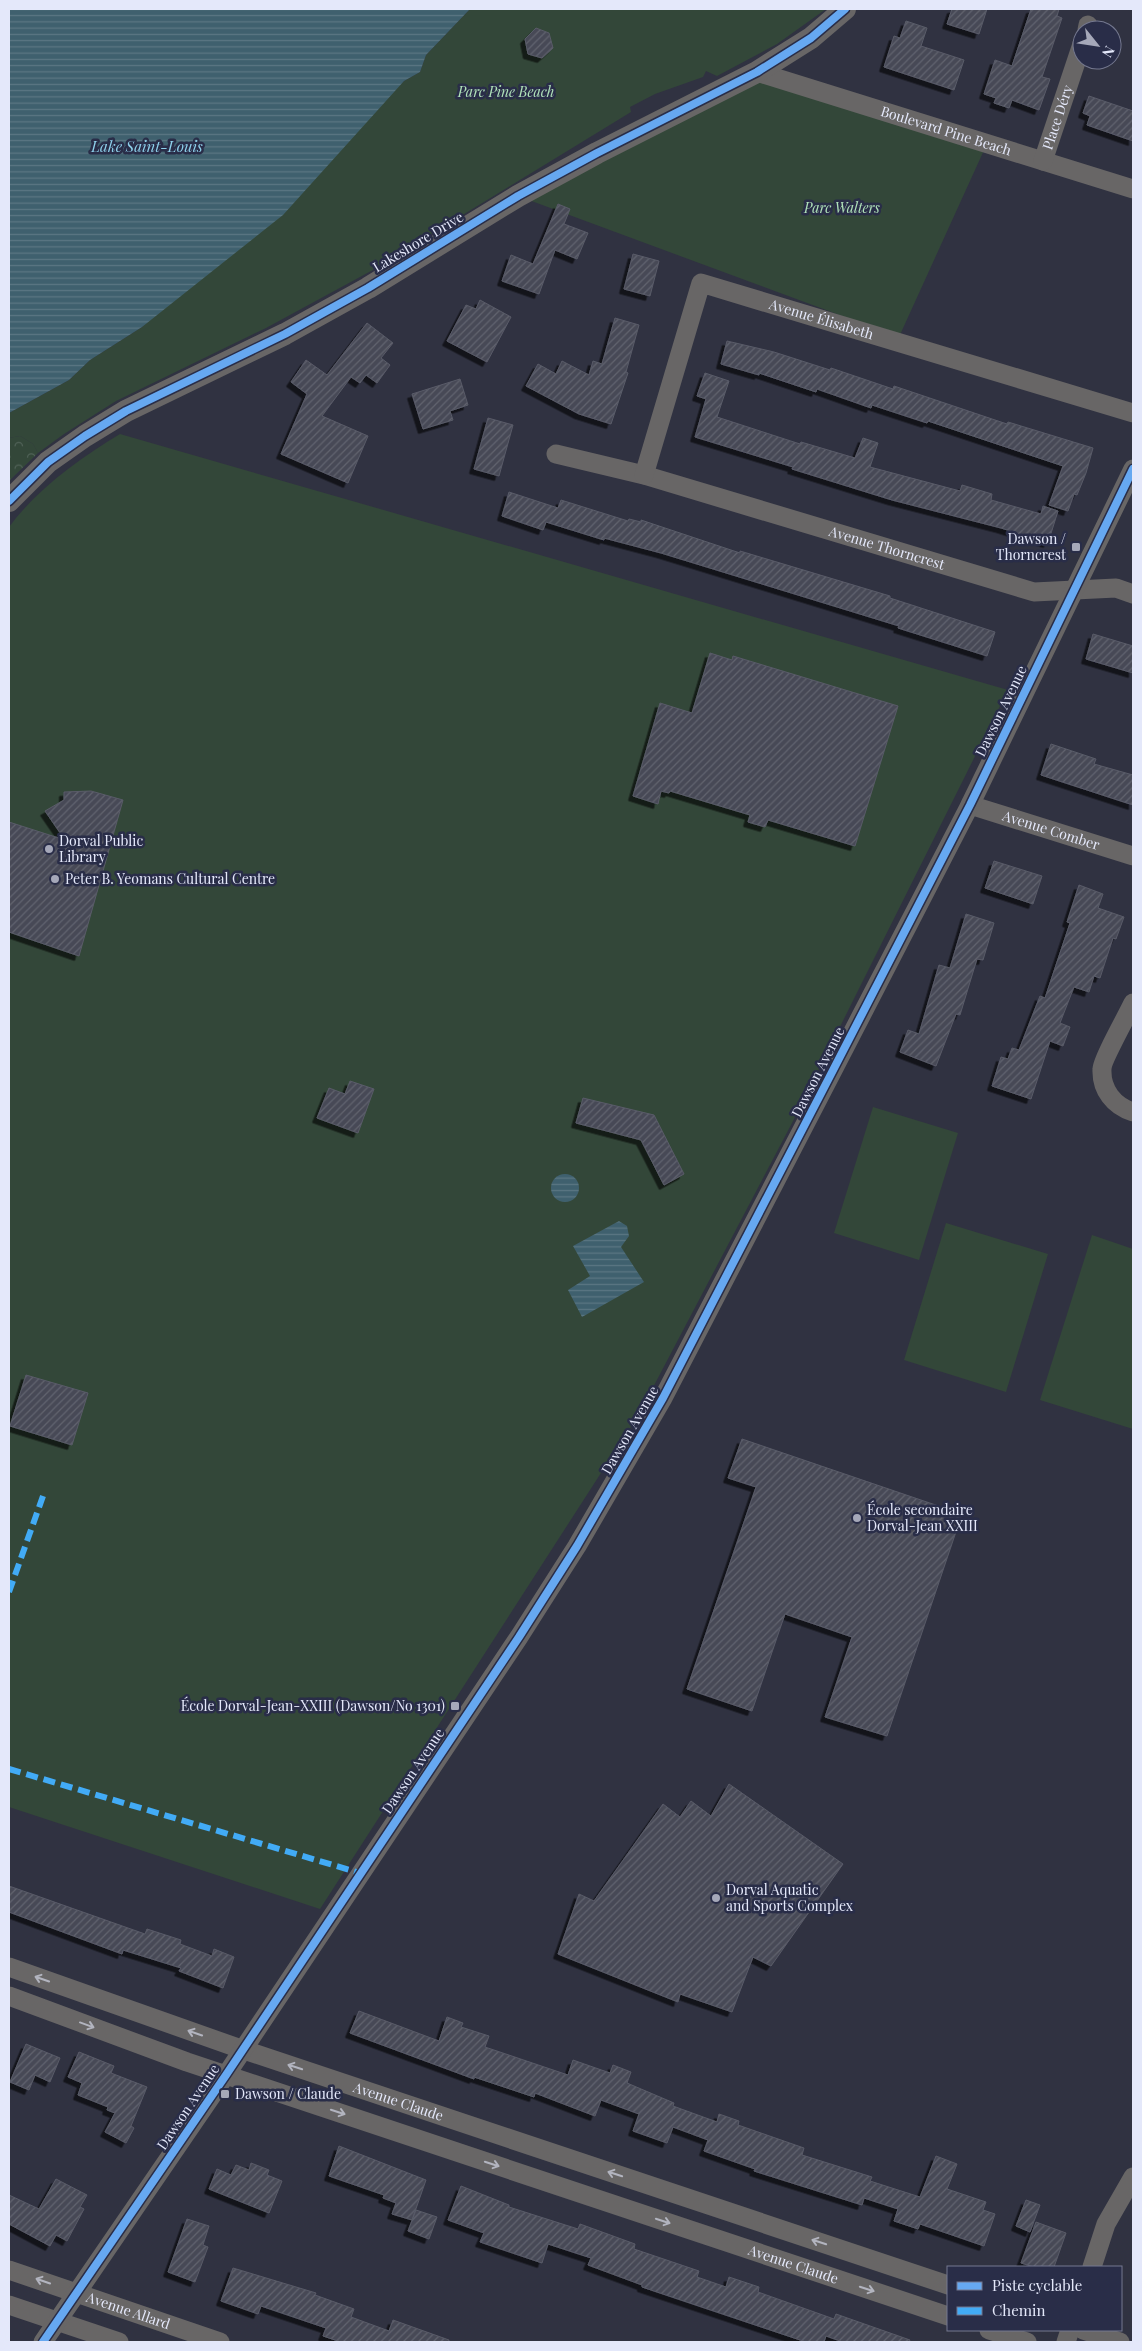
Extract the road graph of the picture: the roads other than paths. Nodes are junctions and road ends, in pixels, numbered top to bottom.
1 (845, 9) edge
2 (1073, 70) edge
3 (758, 72) junction
4 (1043, 161) junction
5 (1133, 189) edge
6 (1133, 413) edge
7 (556, 454) dead end
8 (1133, 469) edge
9 (644, 475) junction
10 (9, 502) edge
11 (1073, 590) junction
12 (1133, 594) edge
13 (970, 805) junction
14 (1133, 856) edge
15 (1133, 1003) edge
16 (1133, 1112) edge
17 (9, 1967) edge
18 (9, 1996) edge
19 (241, 2049) junction
20 (226, 2074) junction
21 (1133, 2177) edge
22 (649, 2185) junction
23 (639, 2213) junction
24 (1092, 2266) edge
25 (9, 2270) edge
26 (947, 2285) edge
27 (77, 2293) junction
28 (9, 2305) edge
29 (947, 2316) edge
30 (57, 2321) junction
31 (992, 2331) edge
32 (1086, 2331) edge
33 (43, 2342) edge
34 (119, 2342) edge
35 (220, 2342) edge
36 (1026, 2342) edge
37 (1120, 2342) edge

1 - 3 street, Lakeshore Drive
2 - 4 street, Place Déry
3 - 4 street, Boulevard Pine Beach
3 - 10 street, Lakeshore Drive
4 - 5 street, Boulevard Pine Beach
6 - 9 street, Avenue Élisabeth
7 - 9 street, Avenue Thorncrest
8 - 11 street, Dawson Avenue
9 - 11 street, Avenue Thorncrest
11 - 12 street, Avenue Thorncrest
11 - 13 street, Dawson Avenue
13 - 14 street, Avenue Comber
13 - 19 street, Dawson Avenue
15 - 16 street
19 -> 17 street, Avenue Claude
18 -> 20 street, Avenue Claude
19 - 20 street, Dawson Avenue
22 -> 19 street, Avenue Claude
20 -> 23 street, Avenue Claude
20 - 27 street, Dawson Avenue
21 - 24 street
22 - 23 street
26 -> 22 street, Avenue Claude
23 -> 29 street, Avenue Claude
27 -> 25 street, Avenue Allard
27 - 30 street, Dawson Avenue
27 - 35 street, Avenue Allard
28 - 30 street
30 - 33 street, Dawson Avenue
30 - 34 street
31 - 36 street
32 - 37 street

